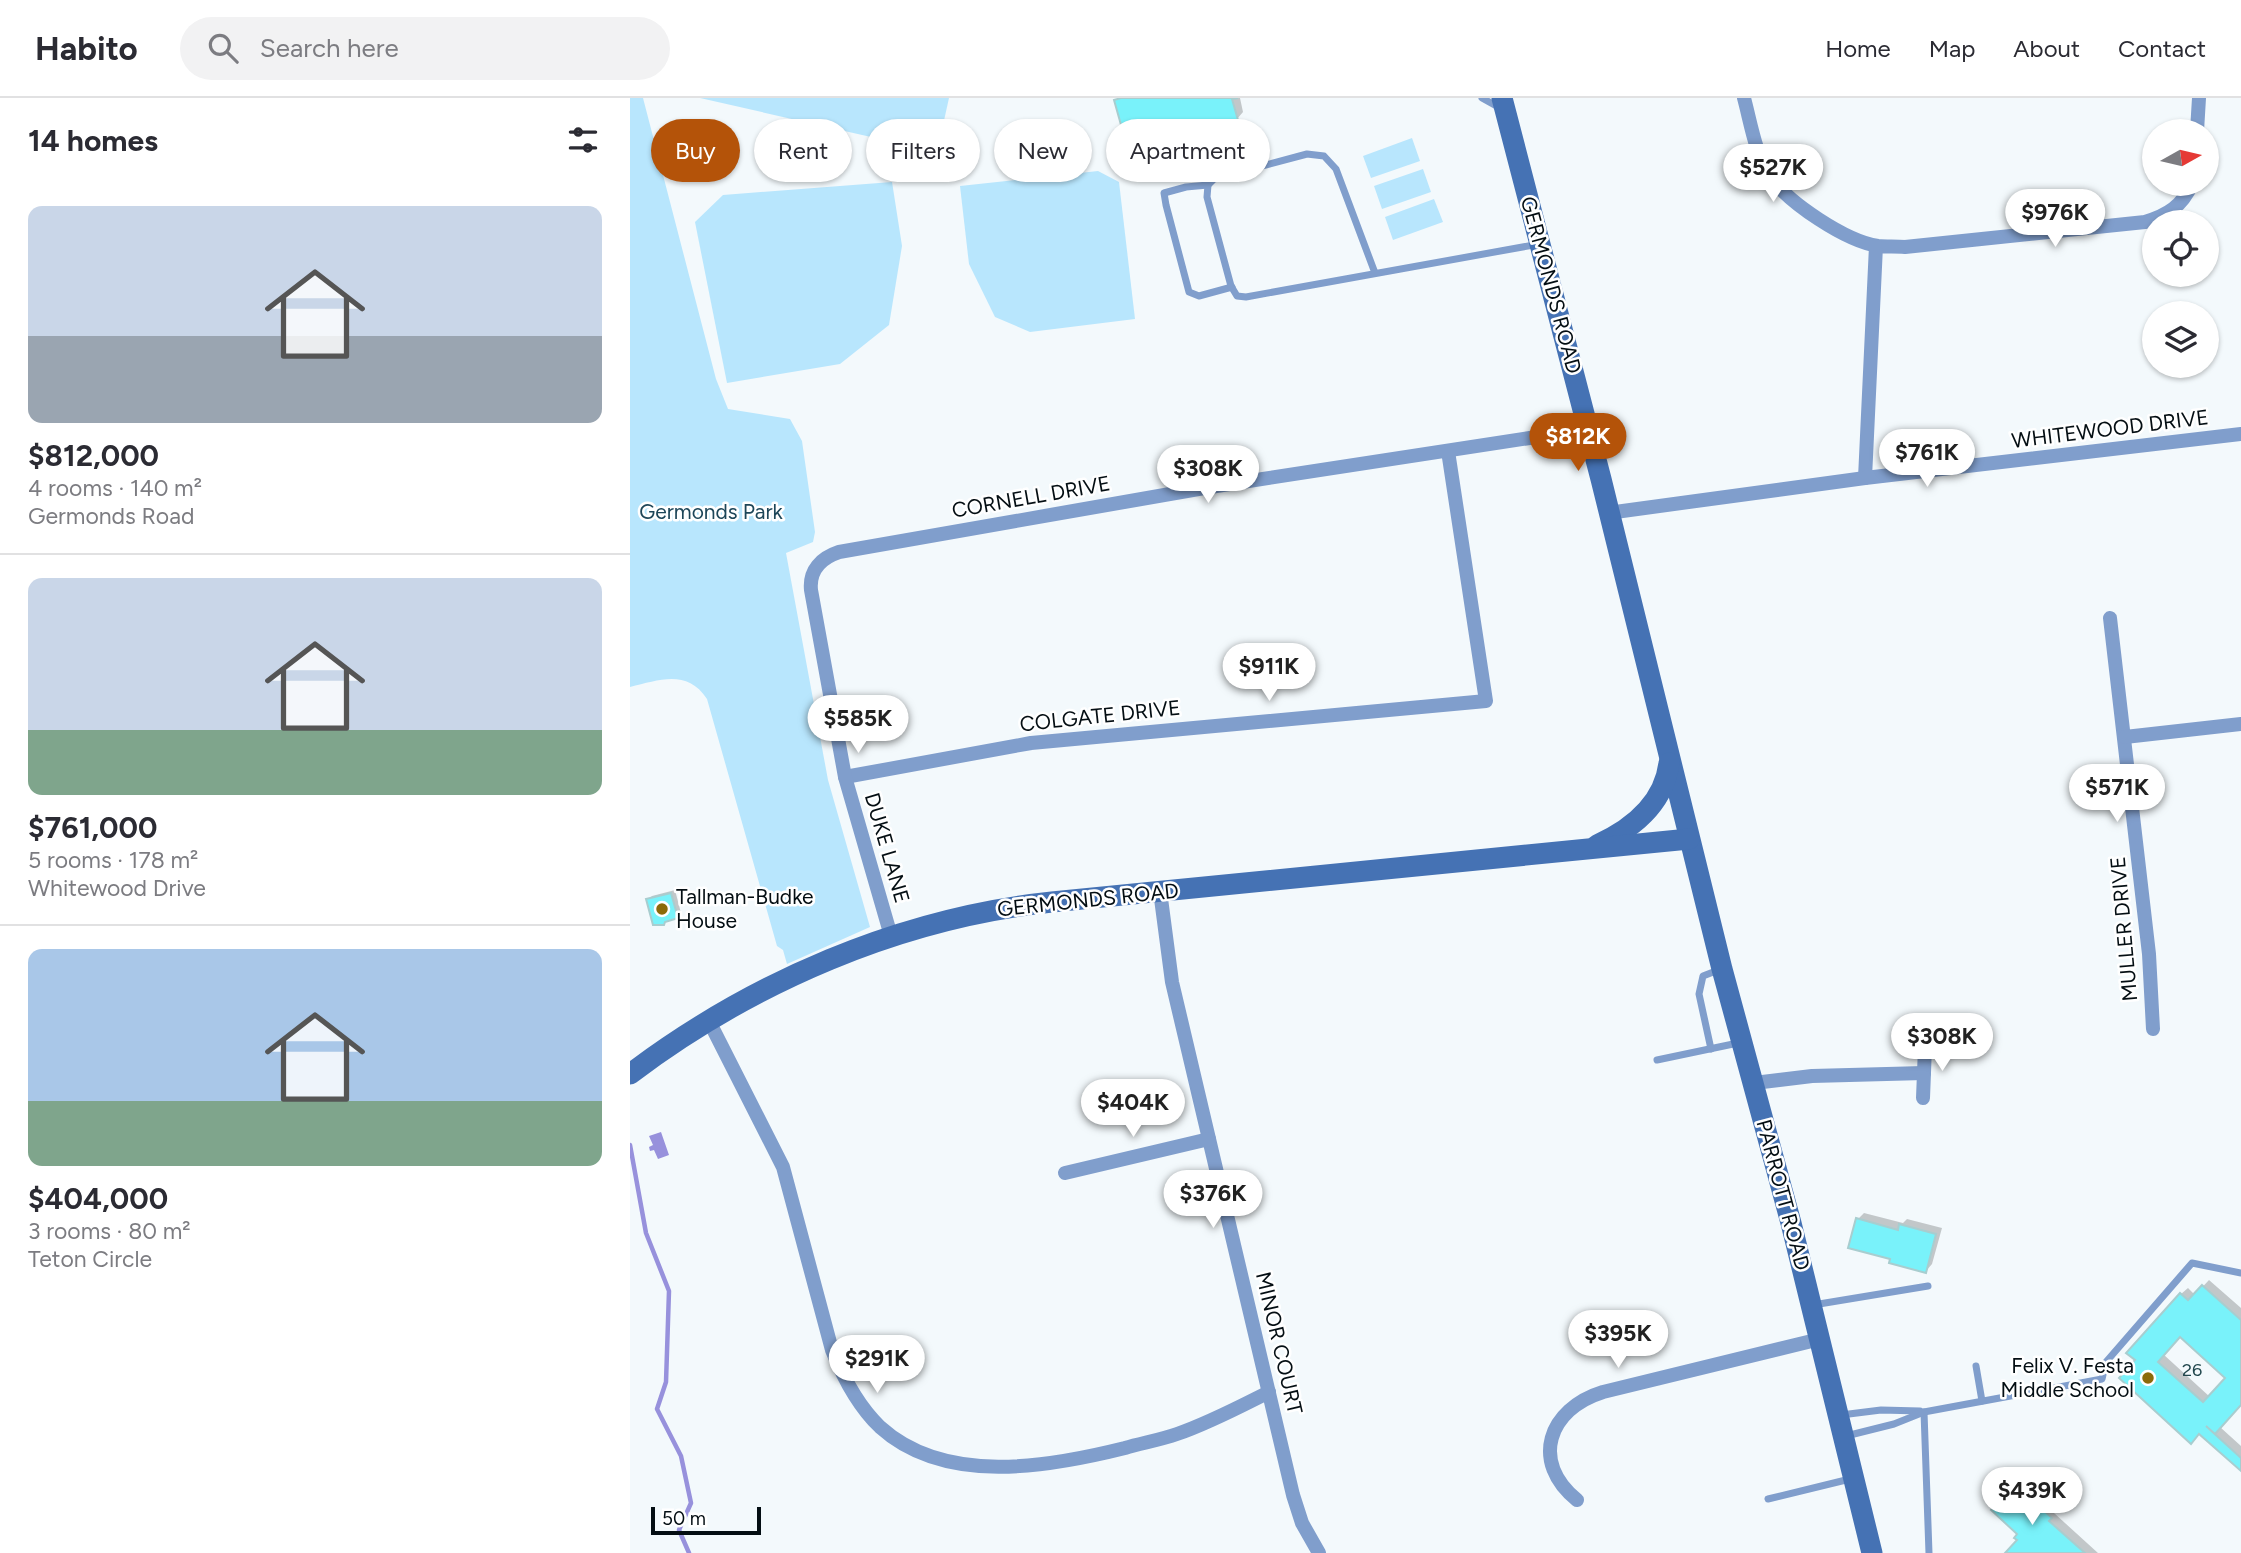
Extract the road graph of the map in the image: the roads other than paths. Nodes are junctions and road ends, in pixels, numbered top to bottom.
1 (1482, 98) edge
2 (1744, 98) edge
3 (2199, 98) edge
4 (1503, 104) edge
5 (2198, 119) edge
6 (1208, 185) junction
7 (2185, 196) edge
8 (1540, 244) junction
9 (1876, 246) junction
10 (1375, 273) junction
11 (1232, 287) junction
12 (1588, 429) junction
13 (2241, 434) edge
14 (1448, 451) junction
15 (1865, 478) junction
16 (1608, 513) junction
17 (817, 566) joint
18 (2110, 618) dead end
19 (2241, 724) edge
20 (2125, 737) junction
21 (1669, 758) junction
22 (845, 777) junction
23 (1689, 839) junction
24 (1582, 851) junction
25 (1160, 891) junction
26 (891, 936) junction
27 (1722, 969) junction
28 (709, 1021) junction
29 (2153, 1029) dead end
30 (1742, 1042) junction
31 (1926, 1047) dead end
32 (1711, 1049) junction
33 (1657, 1060) dead end
34 (1924, 1073) junction
35 (630, 1074) edge
36 (1754, 1083) junction
37 (1923, 1098) dead end
38 (1209, 1139) junction
39 (1065, 1173) dead end
40 (2241, 1273) edge
41 (1928, 1286) dead end
42 (1812, 1306) junction
43 (1820, 1339) junction
44 (1976, 1366) dead end
45 (1269, 1392) junction
46 (1982, 1401) junction
47 (1924, 1412) junction
48 (1840, 1415) junction
49 (1845, 1437) junction
50 (1854, 1478) junction
51 (1768, 1499) dead end
52 (1577, 1500) dead end
53 (1319, 1553) edge
54 (1872, 1553) edge
55 (1929, 1553) edge

1 - 4 lane
2 - 9 street
3 - 5 street
4 - 8 street, GERMONDS ROAD
6 - 10 lane
6 - 11 lane
6 - 11 lane
7 - 9 street
8 - 10 lane
8 - 12 street, GERMONDS ROAD
9 - 15 street
10 - 11 lane
12 - 14 street, CORNELL DRIVE
12 - 16 street, GERMONDS ROAD
13 - 15 street, WHITEWOOD DRIVE
14 - 17 street, CORNELL DRIVE
14 - 22 street, COLGATE DRIVE
15 - 16 street, WHITEWOOD DRIVE
16 - 21 street, GERMONDS ROAD
17 - 22 street, DUKE LANE
18 - 20 street, MULLER DRIVE
19 - 20 street
20 - 29 street, MULLER DRIVE
21 - 23 street, GERMONDS ROAD
21 - 24 street, GERMONDS ROAD
22 - 26 street, DUKE LANE
23 - 24 street, GERMONDS ROAD
23 - 27 street, PARROTT ROAD
24 - 25 street, GERMONDS ROAD
25 - 26 street, GERMONDS ROAD
25 - 38 street, MINOR COURT
26 - 28 street, GERMONDS ROAD
27 - 30 street, PARROTT ROAD
27 - 32 lane
28 - 35 street, GERMONDS ROAD
28 - 45 street
30 - 32 lane
30 - 36 street, PARROTT ROAD
31 - 34 street
32 - 33 lane
34 - 36 street
34 - 37 street
36 - 42 street, PARROTT ROAD
38 - 39 street
38 - 45 street, MINOR COURT
40 - 46 lane
41 - 42 lane
42 - 43 street, PARROTT ROAD
43 - 48 street, PARROTT ROAD
43 - 52 street
44 - 46 lane
45 - 53 street, MINOR COURT
46 - 47 lane
47 - 48 lane
47 - 49 lane
47 - 55 lane
48 - 49 street, PARROTT ROAD
49 - 50 street, PARROTT ROAD
50 - 51 lane
50 - 54 street, PARROTT ROAD

